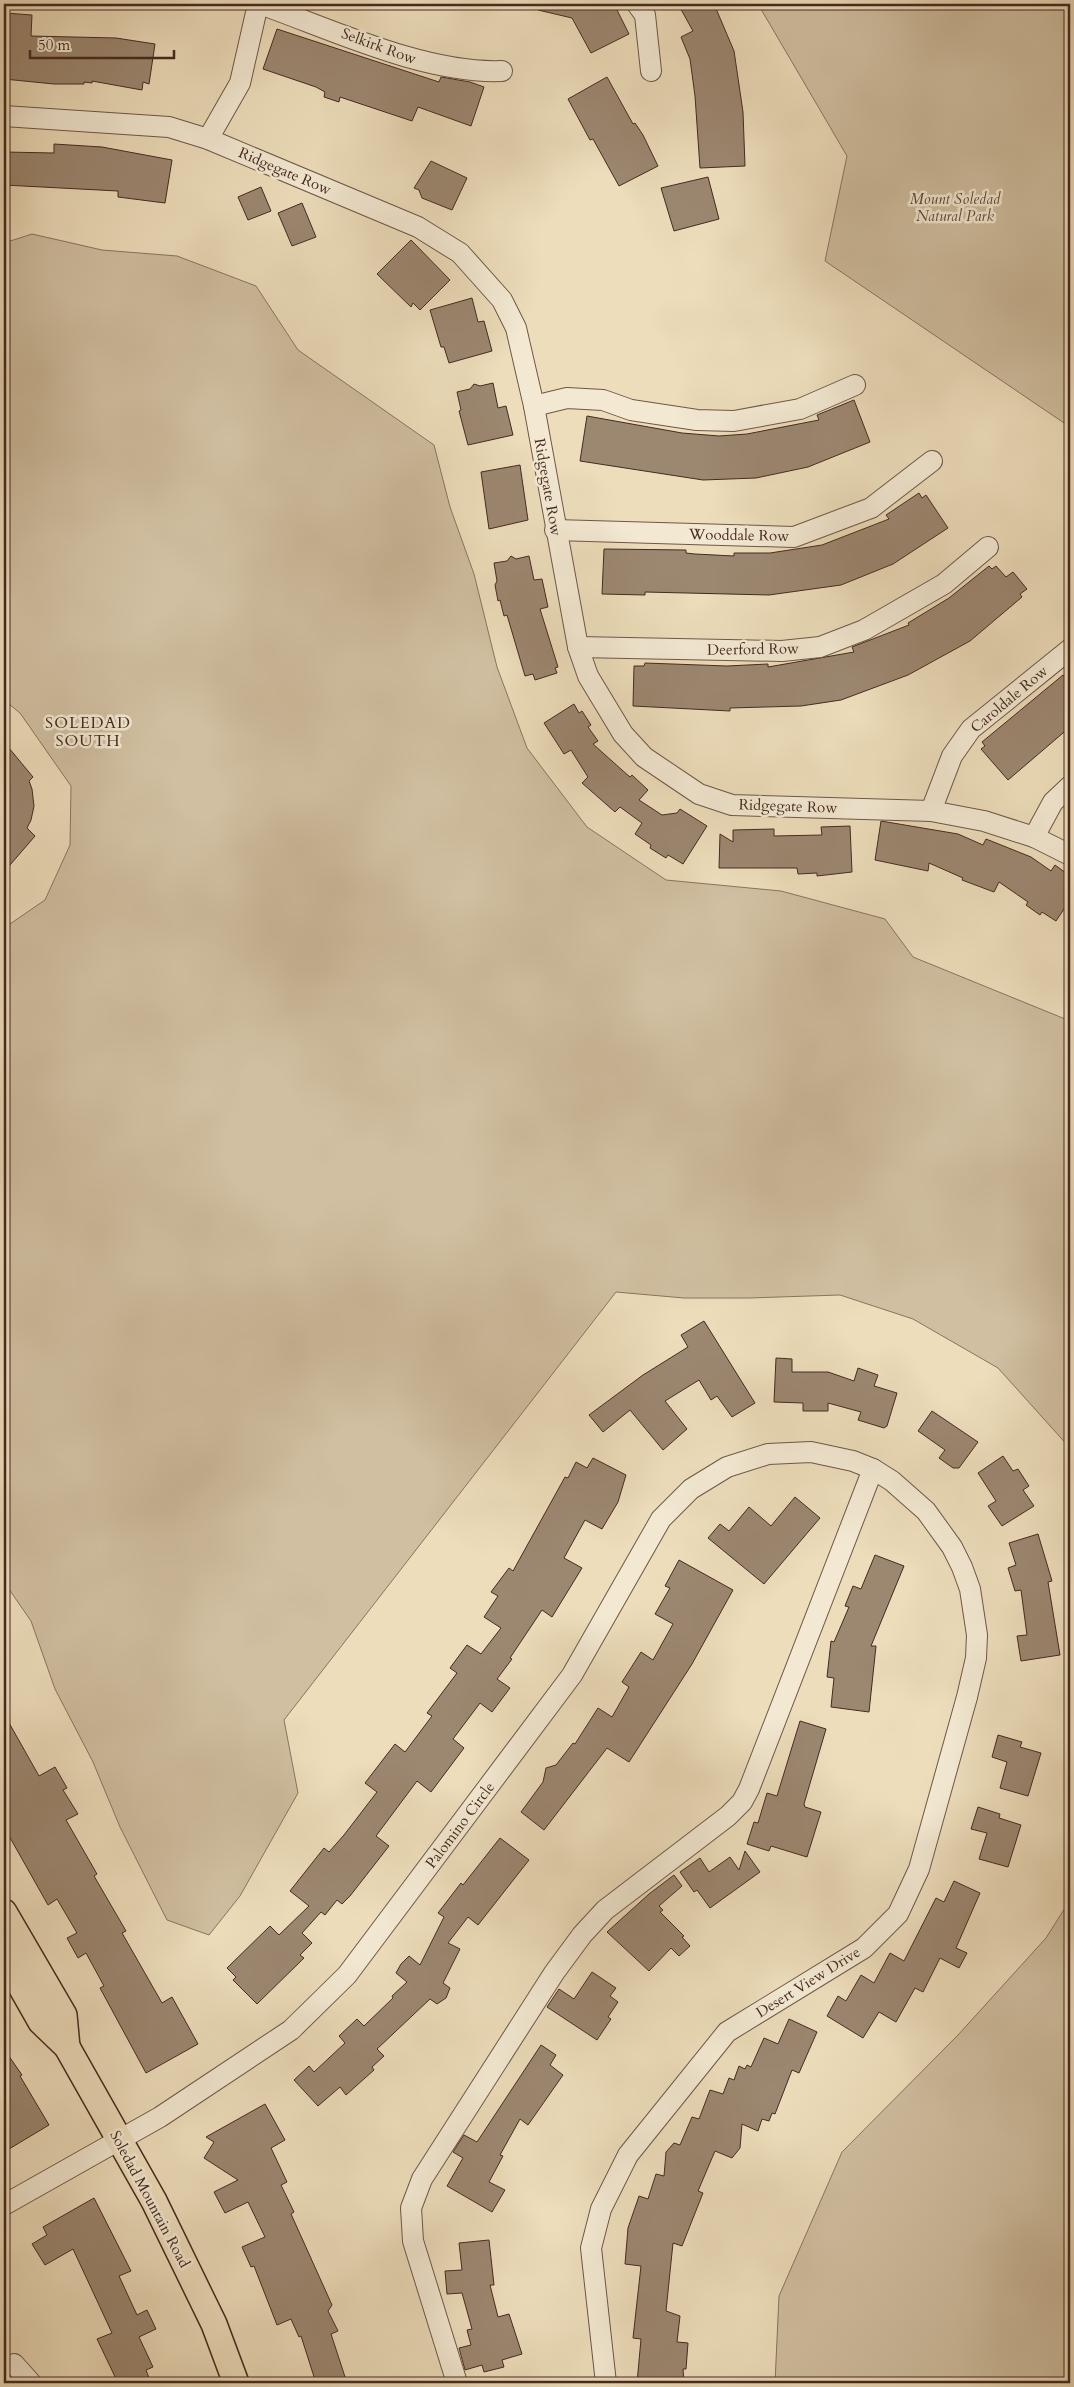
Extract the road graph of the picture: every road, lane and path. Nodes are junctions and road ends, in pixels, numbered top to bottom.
1 (259, 4) edge
2 (638, 4) edge
3 (502, 70) dead end
4 (651, 71) dead end
5 (4, 116) edge
6 (208, 139) junction
7 (855, 385) dead end
8 (534, 406) junction
9 (932, 461) dead end
10 (555, 530) junction
11 (988, 547) dead end
12 (578, 647) junction
13 (1070, 649) edge
14 (1070, 786) edge
15 (931, 811) junction
16 (1034, 837) junction
17 (1070, 855) edge
18 (873, 1469) junction
19 (4, 1912) edge
20 (4, 1957) edge
21 (67, 2047) junction
22 (118, 2138) junction
23 (4, 2204) edge
24 (14, 2364) dead end
25 (31, 2383) edge
26 (236, 2383) edge
27 (457, 2383) edge
28 (606, 2383) edge

1 - 3 street, Selkirk Row
1 - 6 street
2 - 4 street
5 - 6 street, Ridgegate Row
6 - 8 street, Ridgegate Row
7 - 8 street
8 - 10 street, Ridgegate Row
9 - 10 street, Wooddale Row
10 - 12 street, Ridgegate Row
11 - 12 street, Deerford Row
12 - 15 street, Ridgegate Row
13 - 15 street, Caroldale Row
14 - 16 street
15 - 16 street, Ridgegate Row
16 - 17 street, Ridgegate Row
18 - 22 street, Palomino Circle
18 - 27 street
18 - 28 street, Desert View Drive
19 - 21 main road, Soledad Mountain Road
20 - 21 main road, Soledad Mountain Road
21 - 22 main road, Soledad Mountain Road
22 - 23 street, Palomino Circle
22 - 26 main road, Soledad Mountain Road
24 - 25 street

